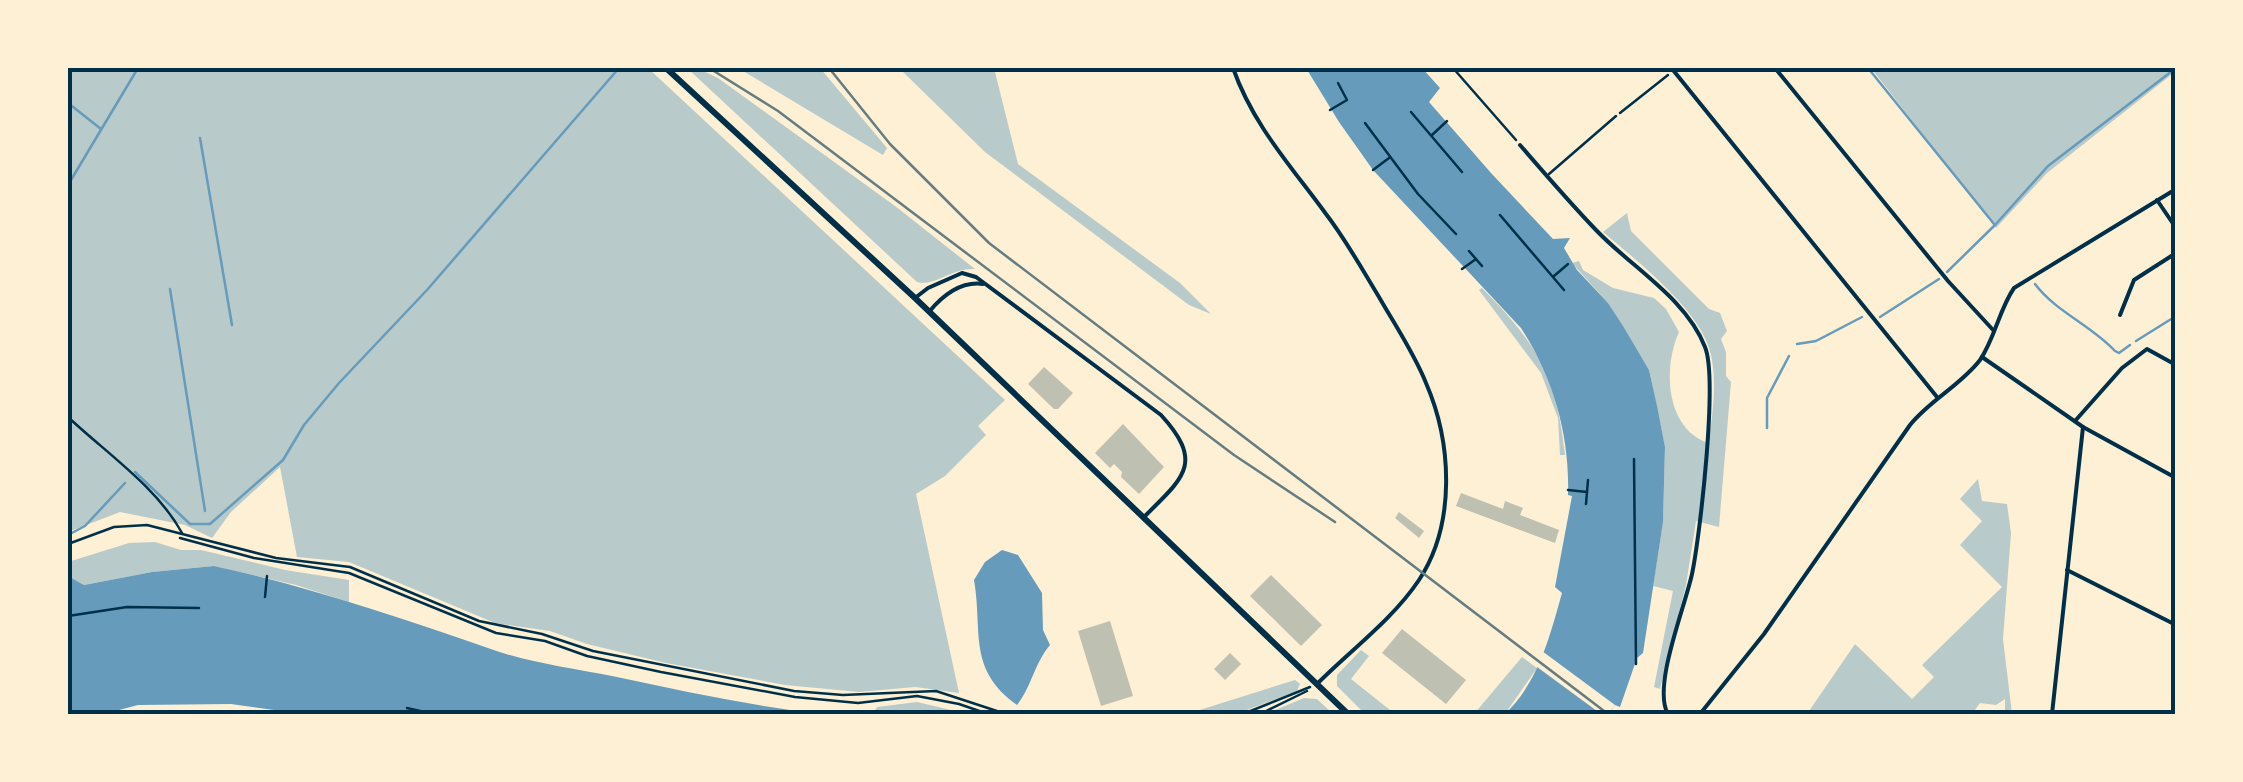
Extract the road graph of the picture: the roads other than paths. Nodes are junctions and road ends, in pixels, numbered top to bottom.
1 (666, 68) edge
2 (1233, 68) edge
3 (1775, 68) edge
4 (1675, 69) edge
5 (1616, 116) road end
6 (1520, 145) road end
7 (1547, 176) junction
8 (2176, 189) edge
9 (2157, 200) junction
10 (2176, 228) edge
11 (2176, 253) edge
12 (990, 287) junction
13 (915, 298) junction
14 (928, 312) junction
15 (2120, 315) dead end
16 (1994, 330) junction
17 (1982, 357) junction
18 (2176, 365) edge
19 (1937, 397) junction
20 (2074, 421) junction
21 (2083, 427) junction
22 (2176, 478) edge
23 (1144, 517) junction
24 (2067, 570) junction
25 (2176, 625) edge
26 (1316, 685) junction
27 (1348, 714) edge
28 (1668, 714) edge
29 (1700, 714) edge
30 (2052, 714) edge

1 - 13 main road
2 - 26 street
3 - 16 street
4 - 19 street
5 - 7 lane
6 - 7 street
7 - 28 street
8 - 9 street
9 - 10 street
9 - 16 street
11 - 15 street
12 - 13 street
12 - 14 street
12 - 23 street
13 - 14 main road
14 - 23 main road
16 - 17 street
17 - 19 street
17 - 20 street
18 - 20 street
19 - 29 street
20 - 21 street
21 - 22 street
21 - 24 street
23 - 26 main road
24 - 25 street
24 - 30 street
26 - 27 main road

